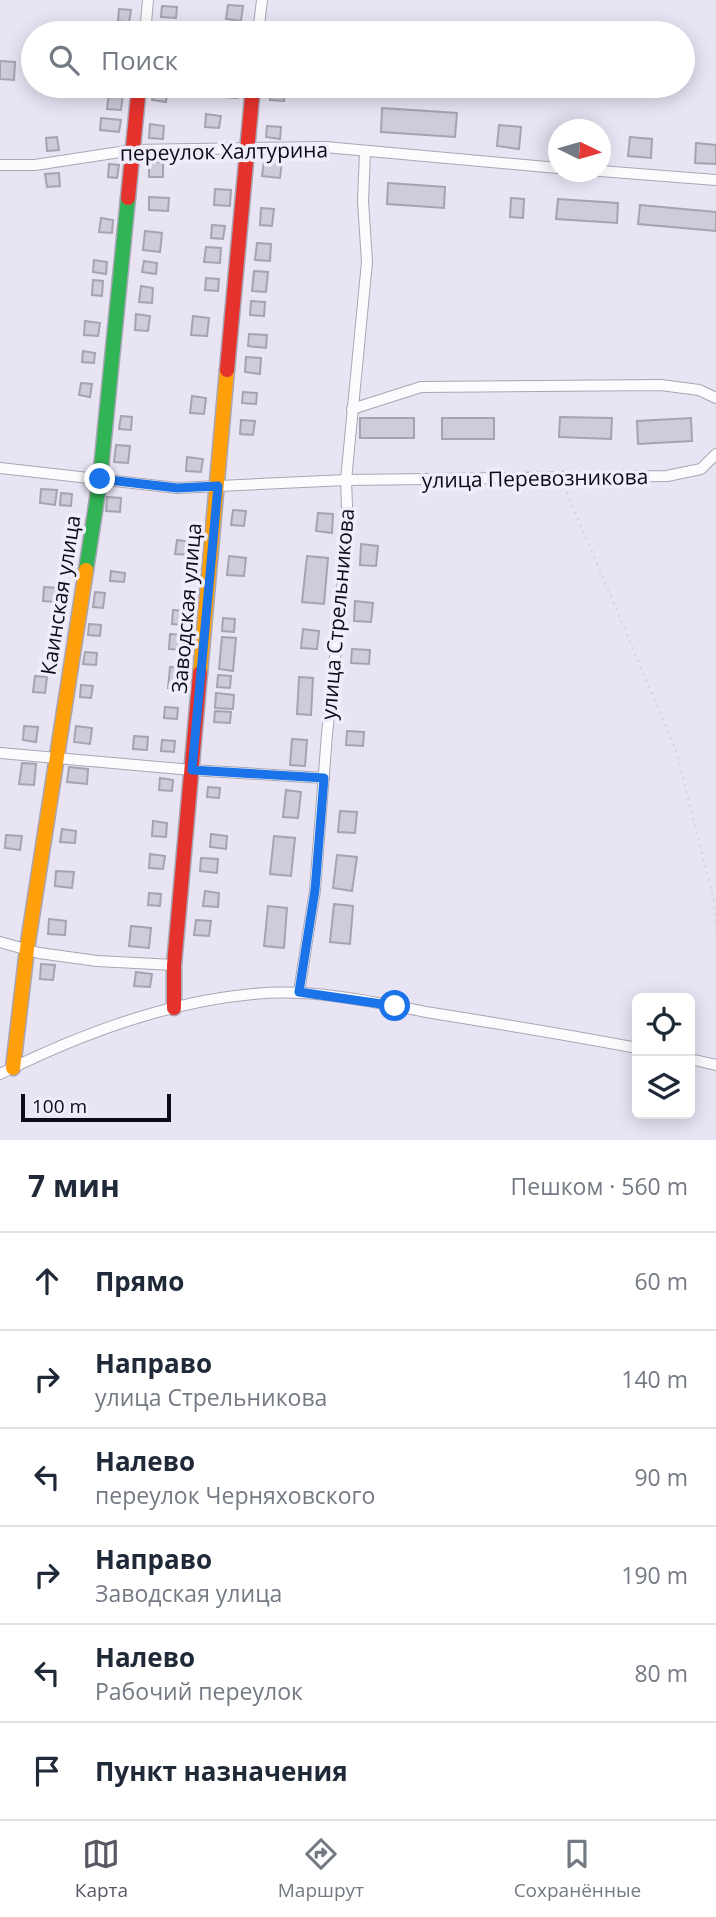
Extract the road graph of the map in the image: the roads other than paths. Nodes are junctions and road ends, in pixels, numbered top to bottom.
1 (148, 0) edge
2 (262, 0) edge
3 (146, 21) edge
4 (259, 21) edge
5 (138, 98) edge
6 (252, 98) edge
7 (246, 148) junction
8 (133, 150) junction
9 (365, 152) junction
10 (0, 165) edge
11 (548, 166) edge
12 (611, 172) edge
13 (716, 180) edge
14 (716, 398) edge
15 (352, 409) junction
16 (716, 454) edge
17 (0, 468) edge
18 (100, 479) junction
19 (346, 480) junction
20 (218, 486) junction
21 (0, 753) edge
22 (56, 758) junction
23 (192, 770) junction
24 (324, 778) junction
25 (0, 942) edge
26 (27, 949) junction
27 (174, 965) junction
28 (299, 992) junction
29 (174, 1008) junction
30 (632, 1047) edge
31 (695, 1060) edge
32 (716, 1065) edge
33 (6, 1071) edge

1 - 3 street
2 - 4 street
5 - 8 street, Каинская улица
6 - 7 street, Заводская улица
7 - 8 street, переулок Халтурина
7 - 9 street, переулок Халтурина
7 - 20 street, Заводская улица
8 - 10 street, переулок Халтурина
8 - 18 street, Каинская улица
9 - 11 street, переулок Халтурина
9 - 15 street, улица Стрельникова
12 - 13 street
14 - 15 street
15 - 19 street, улица Стрельникова
16 - 19 street, улица Перевозникова
17 - 18 street, улица Перевозникова
18 - 20 street, улица Перевозникова
18 - 22 street, Каинская улица
19 - 20 street, улица Перевозникова
19 - 24 street, улица Стрельникова
20 - 23 street, Заводская улица
21 - 22 street
22 - 23 street
22 - 26 street, Каинская улица
23 - 24 street
23 - 27 street, Заводская улица
24 - 28 street, улица Стрельникова
25 - 26 street
26 - 27 street
26 - 33 street, Каинская улица
27 - 29 street, Заводская улица
28 - 29 street
28 - 30 street
29 - 33 street
31 - 32 street

